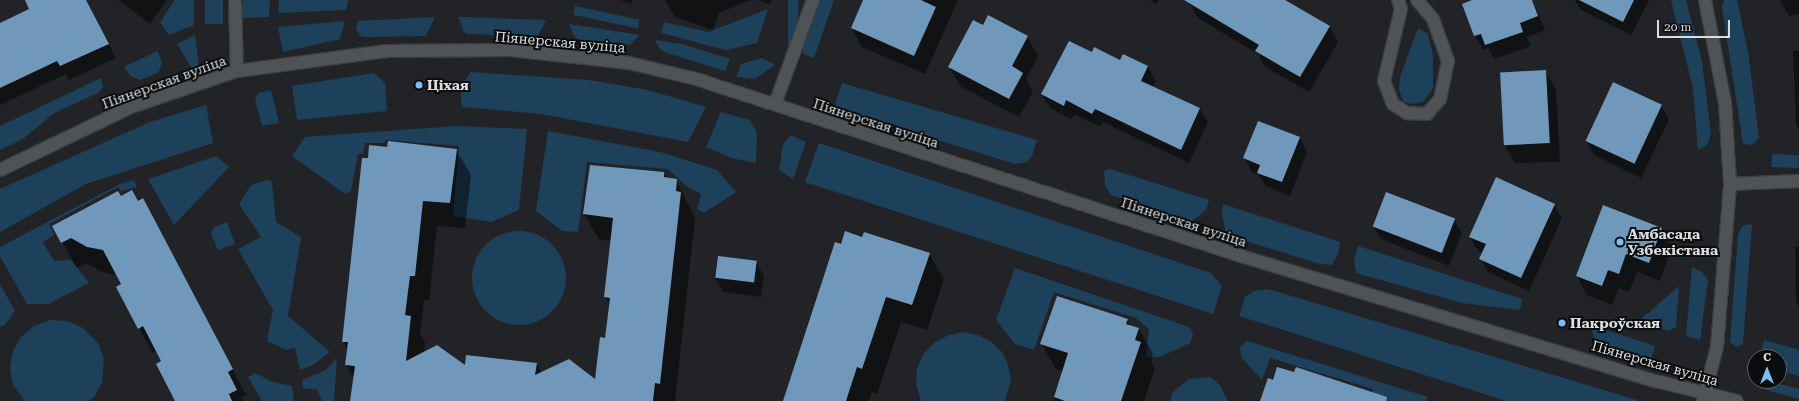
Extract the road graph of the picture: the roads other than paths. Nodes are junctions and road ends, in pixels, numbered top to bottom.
1 (234, 0) edge
2 (813, 0) edge
3 (1398, 0) edge
4 (1417, 0) edge
5 (1705, 0) edge
6 (237, 70) junction
7 (775, 104) junction
8 (0, 170) edge
9 (1799, 181) edge
10 (1730, 184) junction
11 (1704, 397) edge
12 (1737, 401) edge

1 - 6 street
2 - 7 street
3 - 4 street
5 - 10 street
6 - 7 street, Піянерская вуліца
6 - 8 street, Піянерская вуліца
7 - 11 street, Піянерская вуліца
9 - 10 street
10 - 11 street
11 - 12 street, Піянерская вуліца

